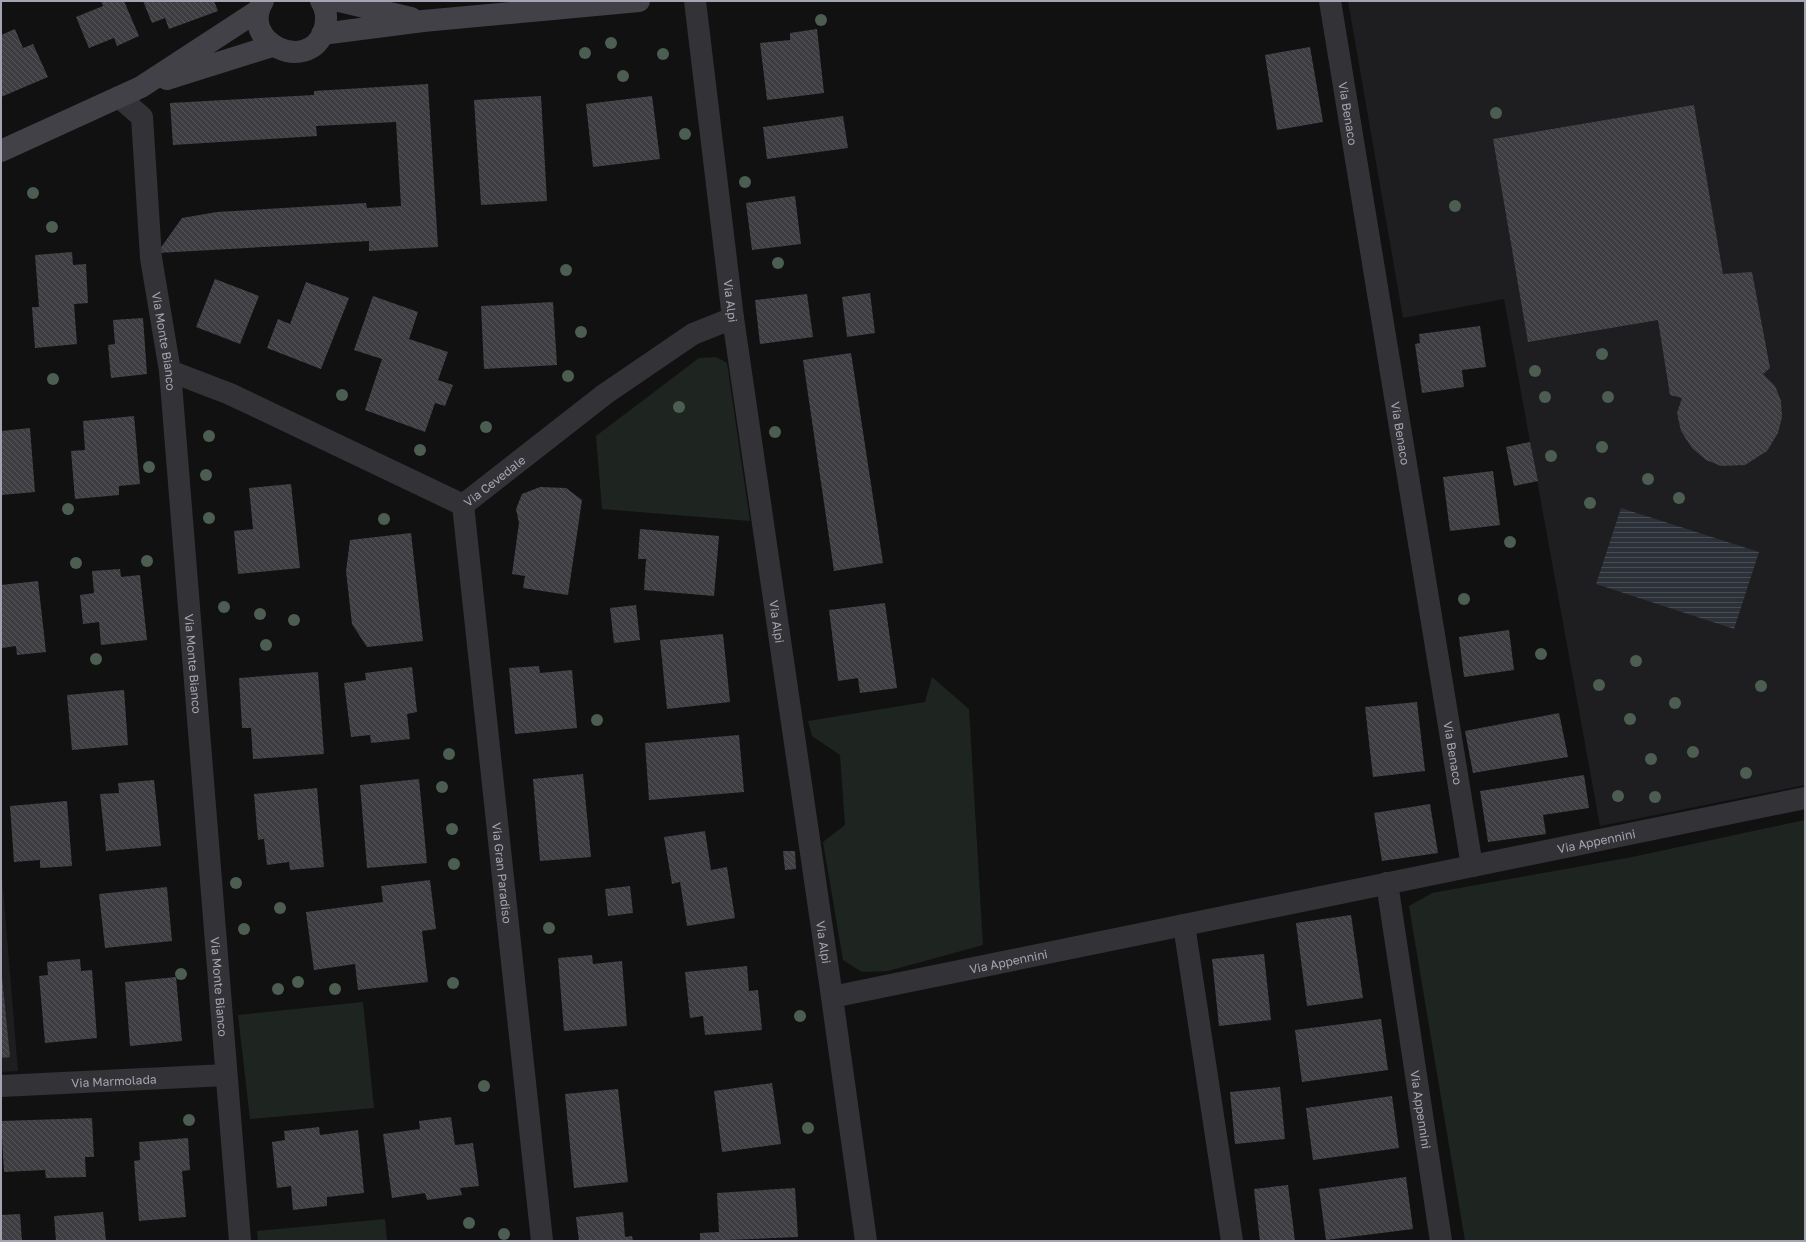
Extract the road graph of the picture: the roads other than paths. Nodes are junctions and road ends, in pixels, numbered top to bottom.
1 (321, 1) edge
2 (339, 1) edge
3 (638, 1) edge
4 (695, 1) edge
5 (1330, 1) edge
6 (261, 6) edge
7 (423, 21) junction
8 (322, 34) junction
9 (272, 46) junction
10 (141, 87) junction
11 (119, 97) junction
12 (1, 150) edge
13 (733, 318) junction
14 (170, 371) junction
15 (463, 505) junction
16 (1805, 798) edge
17 (1472, 866) junction
18 (1388, 882) junction
19 (1184, 924) junction
20 (832, 997) junction
21 (226, 1075) junction
22 (1, 1086) edge
23 (240, 1241) edge
24 (542, 1241) edge
25 (866, 1241) edge
26 (1232, 1241) edge
27 (1441, 1241) edge

1 - 8 street
2 - 7 street
3 - 7 street
4 - 13 street, Via Alpi
5 - 17 street, Via Benaco
6 - 9 street
6 - 10 street
7 - 8 street
8 - 9 street
9 - 10 street
10 - 11 street
11 - 12 street
11 - 14 street, Via Monte Bianco
13 - 15 street, Via Cevedale
13 - 20 street, Via Alpi
14 - 15 street, Via Cevedale
14 - 21 street, Via Monte Bianco
15 - 24 street, Via Gran Paradiso
16 - 17 street, Via Appennini
17 - 18 street, Via Appennini
18 - 19 street, Via Appennini
18 - 27 street, Via Appennini
19 - 20 street, Via Appennini
19 - 26 street
20 - 25 street, Via Alpi
21 - 22 street, Via Marmolada
21 - 23 street, Via Monte Bianco

